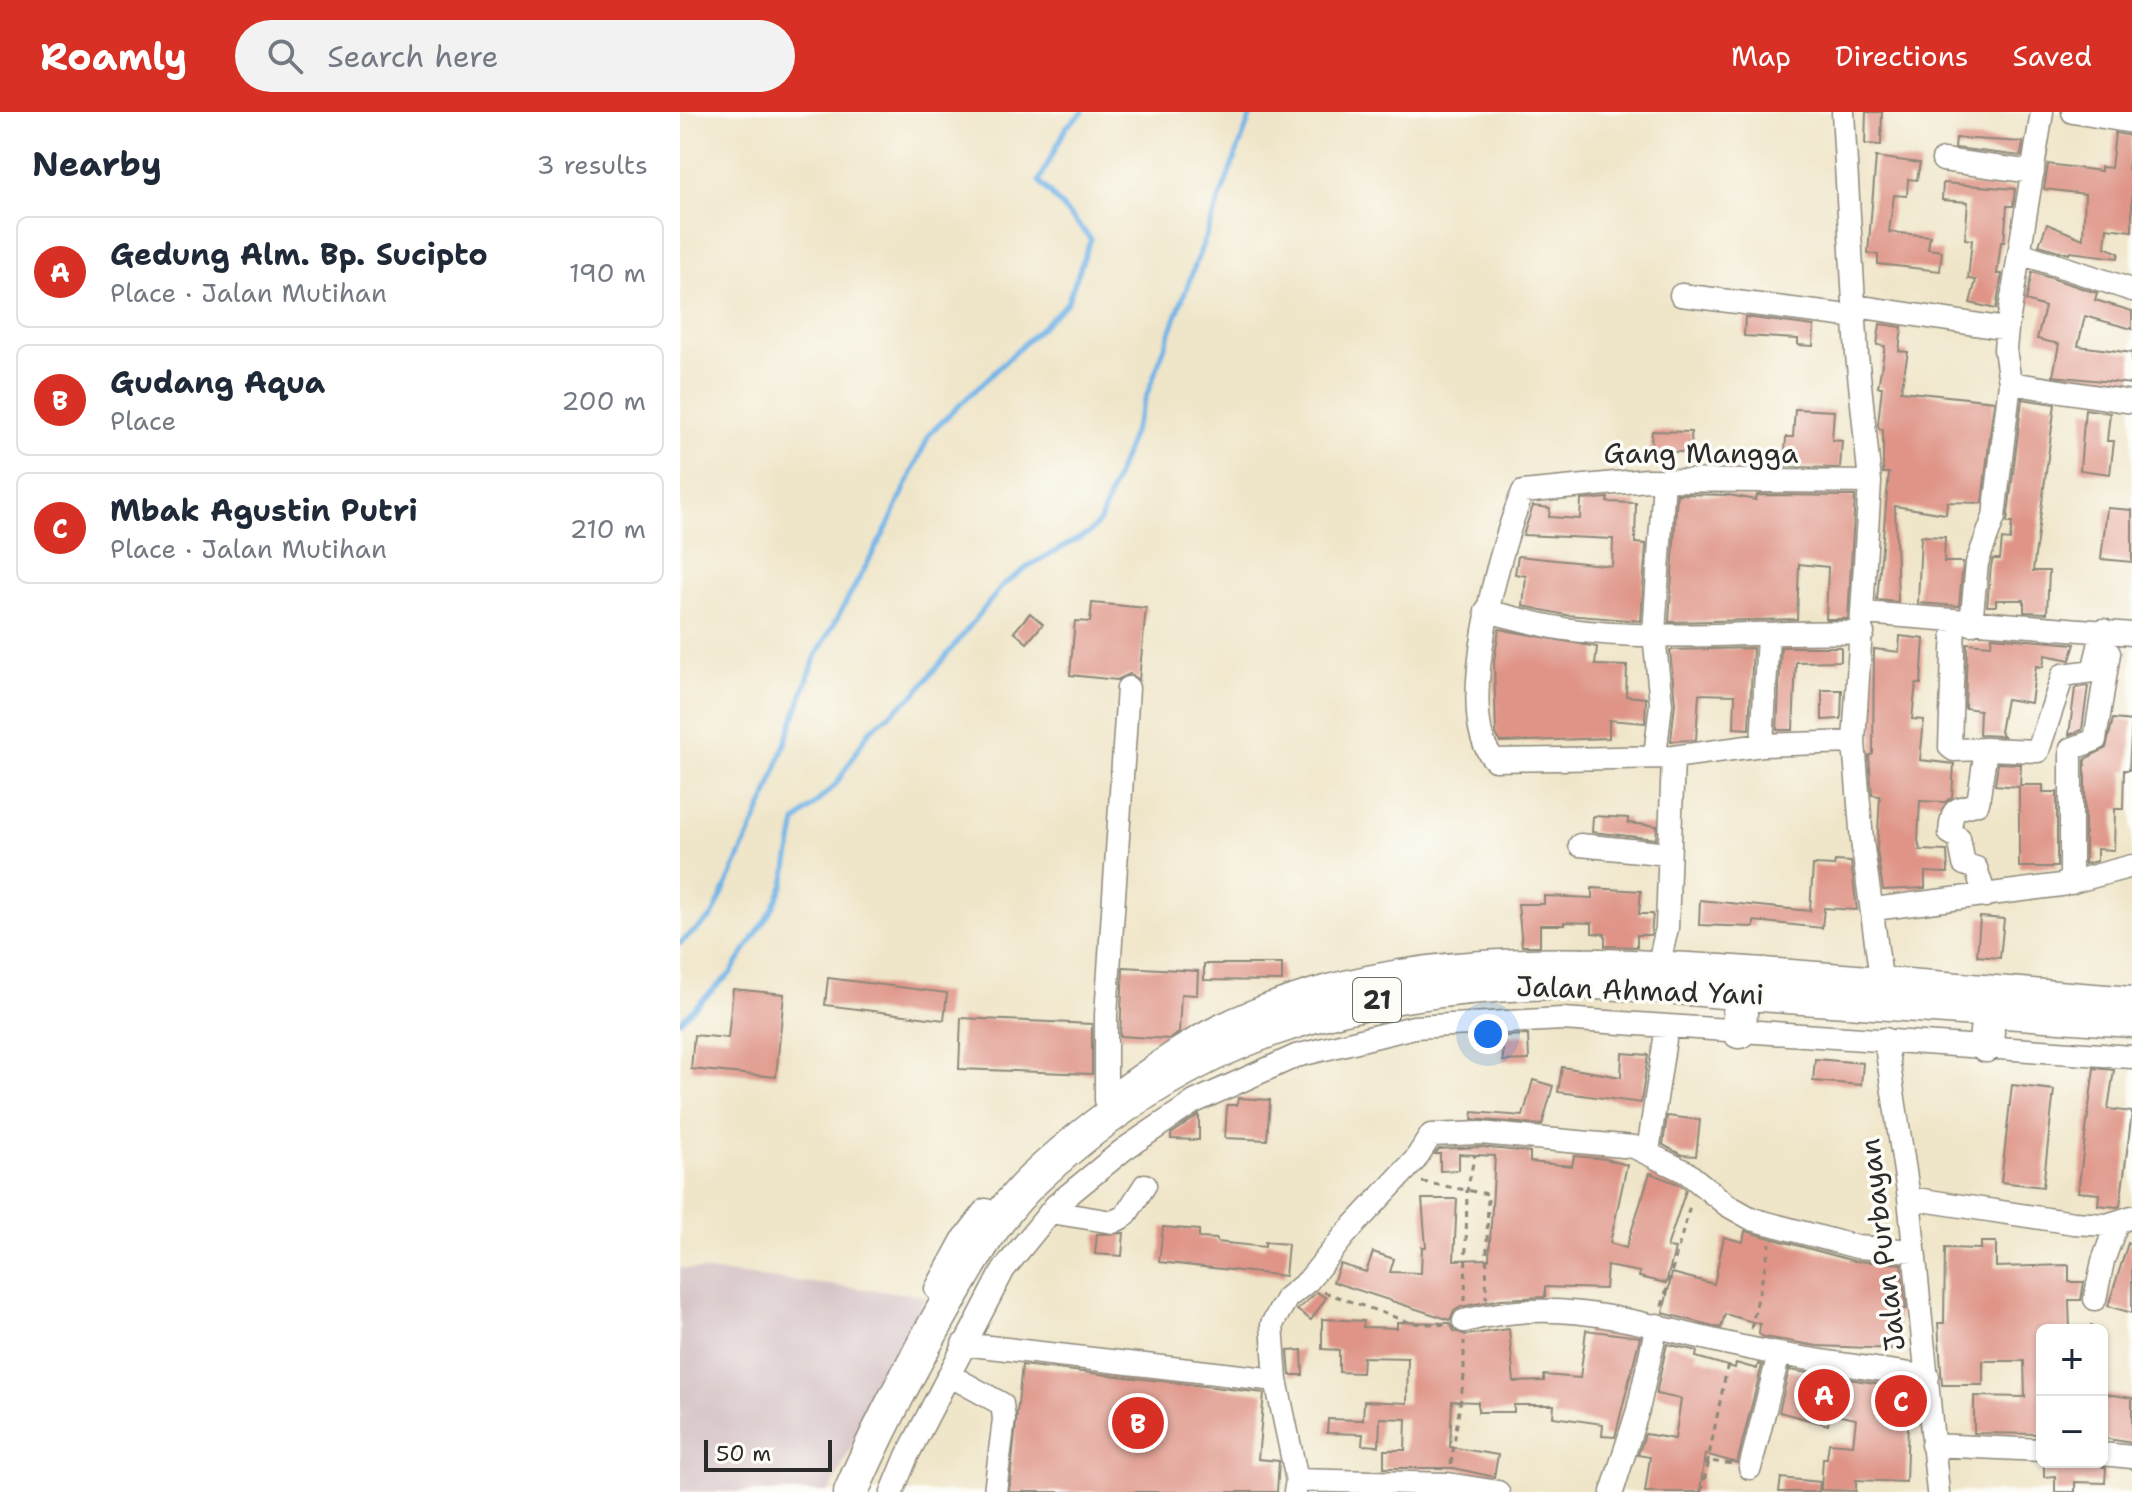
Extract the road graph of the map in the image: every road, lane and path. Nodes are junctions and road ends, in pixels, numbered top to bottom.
1 (1843, 112) edge
2 (2042, 112) edge
3 (2073, 112) edge
4 (2122, 118) edge
5 (1943, 160) dead end
6 (2033, 172) junction
7 (2020, 253) junction
8 (2132, 290) edge
9 (1681, 295) dead end
10 (1856, 312) junction
11 (2007, 329) junction
12 (2010, 383) junction
13 (2132, 402) edge
14 (1664, 480) junction
15 (1870, 482) junction
16 (1486, 611) junction
17 (1863, 623) junction
18 (1962, 623) junction
19 (2116, 632) edge
20 (1654, 634) junction
21 (1768, 635) junction
22 (1128, 688) dead end
23 (1854, 742) junction
24 (1762, 745) junction
25 (1986, 749) junction
26 (1664, 757) junction
27 (1580, 845) dead end
28 (1669, 854) junction
29 (2132, 866) edge
30 (2071, 883) junction
31 (1985, 896) junction
32 (1874, 909) junction
33 (1659, 963) junction
34 (1881, 978) junction
35 (1770, 982) junction
36 (2116, 1008) edge
37 (1740, 1022) junction
38 (1667, 1026) junction
39 (1987, 1038) junction
40 (1885, 1039) junction
41 (2132, 1042) edge
42 (2132, 1057) edge
43 (1106, 1100) junction
44 (1480, 1133) junction
45 (1648, 1151) junction
46 (1397, 1178) junction
47 (1145, 1185) dead end
48 (1467, 1191) junction
49 (1909, 1198) junction
50 (1727, 1205) junction
51 (1050, 1212) junction
52 (2125, 1220) edge
53 (1775, 1225) junction
54 (1914, 1251) junction
55 (1308, 1281) junction
56 (2095, 1299) dead end
57 (1488, 1315) junction
58 (1464, 1321) joint
59 (1657, 1325) junction
60 (963, 1344) junction
61 (1740, 1345) junction
62 (1779, 1354) junction
63 (949, 1375) junction
64 (1928, 1377) junction
65 (1276, 1380) junction
66 (1932, 1445) junction
67 (2036, 1450) edge
68 (2108, 1455) edge
69 (2132, 1457) edge
70 (1707, 1465) dead end
71 (1750, 1468) dead end
72 (1296, 1486) edge
73 (839, 1492) edge
74 (851, 1492) edge
75 (874, 1492) edge
76 (892, 1492) edge
77 (995, 1492) edge
78 (1498, 1492) edge
79 (1612, 1492) edge
80 (1938, 1492) edge

1 - 10 street
2 - 6 street
3 - 4 street
5 - 6 street
6 - 7 street
7 - 8 street
7 - 11 street
9 - 10 street
10 - 11 street
10 - 15 street
11 - 12 street
12 - 13 street
12 - 18 street
14 - 15 street, Gang Mangga
14 - 16 street, Gang Mangga
14 - 20 street
15 - 17 street
16 - 20 street
16 - 26 street
17 - 18 street
17 - 21 street
17 - 23 street
18 - 19 street
18 - 25 street
19 - 25 street
19 - 30 street
20 - 21 street
20 - 26 street
21 - 24 street
22 - 43 street
23 - 24 street
23 - 32 street
24 - 26 street
25 - 31 street
26 - 28 street
27 - 28 street
28 - 33 street
29 - 30 street
30 - 31 street
31 - 32 street
32 - 34 street
33 - 35 street
33 - 43 street
34 - 35 street
34 - 36 street
35 - 36 highway, Jalan Ahmad Yani / 21
35 - 74 highway, Jalan Ahmad Yani / 21
37 - 38 street
37 - 39 highway, Jalan Ahmad Yani / 21
37 - 40 street
37 - 75 highway, Jalan Ahmad Yani / 21
38 - 45 street
38 - 51 street
39 - 40 street
39 - 41 highway, Jalan Ahmad Yani / 21
39 - 42 street
40 - 49 street, Jalan Purbayan
43 - 73 street
44 - 45 street
44 - 46 street
44 - 48 path
45 - 50 street
46 - 48 path
46 - 55 street
47 - 51 street
48 - 57 path
49 - 52 street
49 - 54 street, Jalan Purbayan
50 - 53 street
50 - 59 path
51 - 60 street
52 - 56 street
53 - 54 street
53 - 61 path
54 - 64 street, Jalan Purbayan
55 - 58 path
55 - 65 street
57 - 58 street
57 - 59 street
59 - 61 street
59 - 79 street
60 - 63 street
60 - 65 street
61 - 62 street
61 - 70 path
62 - 64 street
62 - 71 street
63 - 76 street
63 - 77 street
64 - 66 street, Jalan Purbayan
65 - 72 street
66 - 67 street
66 - 80 street, Jalan Purbayan
68 - 69 street
72 - 78 street

